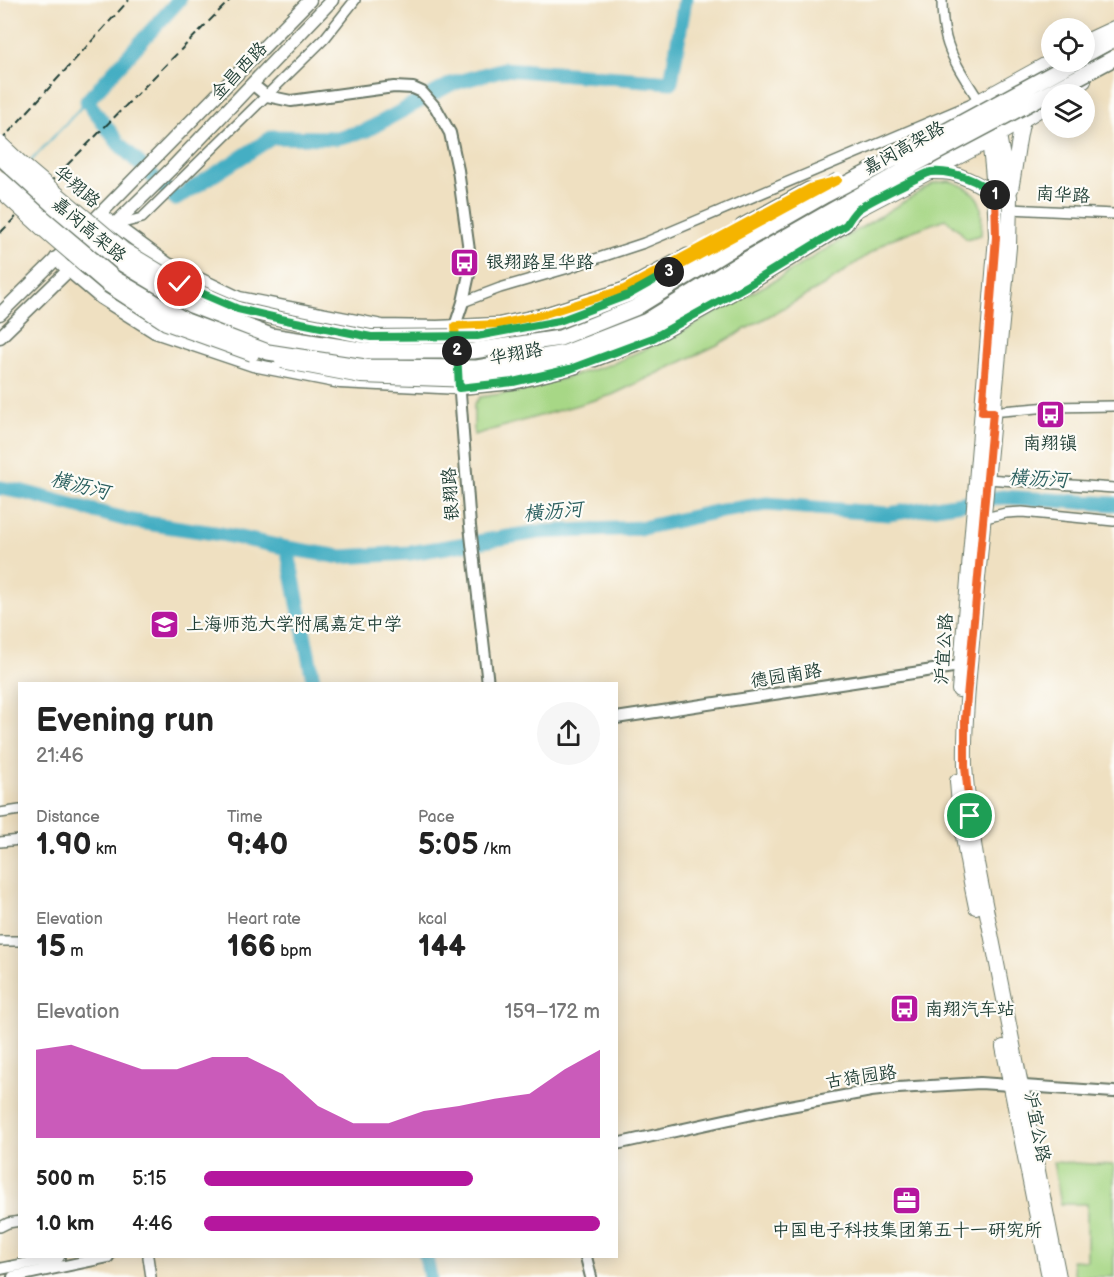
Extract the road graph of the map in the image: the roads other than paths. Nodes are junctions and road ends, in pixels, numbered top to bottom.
1 (310, 0) edge
2 (332, 0) edge
3 (355, 0) edge
4 (942, 0) edge
5 (1114, 28) edge
6 (1095, 37) edge
7 (1114, 39) edge
8 (1095, 50) edge
9 (1114, 58) edge
10 (1114, 65) edge
11 (1041, 67) edge
12 (1056, 72) edge
13 (252, 84) junction
14 (1079, 84) edge
15 (996, 92) junction
16 (267, 96) junction
17 (979, 101) junction
18 (1041, 109) edge
19 (1023, 120) junction
20 (994, 138) junction
21 (0, 143) edge
22 (0, 157) edge
23 (929, 172) junction
24 (0, 179) edge
25 (838, 180) junction
26 (0, 190) edge
27 (995, 194) junction
28 (1010, 203) junction
29 (857, 210) junction
30 (100, 214) junction
31 (1114, 214) edge
32 (114, 225) junction
33 (56, 258) junction
34 (68, 270) junction
35 (463, 302) junction
36 (0, 315) edge
37 (455, 326) junction
38 (0, 337) edge
39 (459, 388) junction
40 (1114, 406) edge
41 (987, 412) junction
42 (983, 485) junction
43 (1114, 488) edge
44 (978, 515) junction
45 (1114, 521) edge
46 (965, 665) junction
47 (488, 682) edge
48 (618, 718) edge
49 (18, 810) edge
50 (0, 813) edge
51 (18, 840) edge
52 (0, 842) edge
53 (0, 941) edge
54 (18, 941) edge
55 (1016, 1086) junction
56 (1114, 1092) edge
57 (618, 1144) edge
58 (18, 1221) edge
59 (0, 1227) edge
60 (54, 1258) edge
61 (103, 1258) edge
62 (148, 1258) edge
63 (586, 1258) edge
64 (0, 1269) edge
65 (13, 1277) edge
66 (151, 1277) edge
67 (591, 1277) edge
68 (1049, 1277) edge
69 (1059, 1277) edge

1 - 30 main road, 金昌西路
2 - 13 main road, 金昌西路
3 - 16 street
4 - 17 street
5 - 6 main road
7 - 8 highway
9 - 24 highway, 嘉闵高架路, bridge
10 - 14 main road
11 - 15 main road
12 - 22 highway, 嘉闵高架路, bridge
13 - 16 street
13 - 32 main road, 金昌西路
15 - 17 main road
15 - 20 main road
16 - 32 street
16 - 35 street, 银翔路
17 - 20 main road, 沪宜公路
17 - 25 main road, 华翔路
17 - 35 street
18 - 19 main road
19 - 20 main road
19 - 28 main road
20 - 23 main road, 华翔路
20 - 27 main road, 沪宜公路
20 - 28 main road, 沪宜公路
21 - 25 main road, 华翔路, bridge
23 - 27 main road
23 - 29 main road, 华翔路
25 - 37 main road
26 - 29 main road, 华翔路, bridge
27 - 41 main road, 沪宜公路
28 - 31 street, 南华路
28 - 41 main road, 沪宜公路
29 - 39 main road
30 - 32 main road
30 - 33 main road
32 - 34 main road
32 - 37 main road
33 - 34 main road
33 - 36 main road
34 - 38 main road
34 - 39 main road
35 - 37 street, 银翔路
37 - 39 street, 银翔路
39 - 47 street, 银翔路
40 - 41 street
41 - 42 main road, 沪宜公路
42 - 43 street
42 - 44 main road, 沪宜公路
44 - 45 street
44 - 46 main road, 沪宜公路
46 - 48 street, 德园南路
46 - 55 main road, 沪宜公路
49 - 50 street
51 - 52 street
53 - 54 street
55 - 56 street, 古猗园路
55 - 57 street, 古猗园路
55 - 68 main road, 沪宜公路
55 - 69 main road, 沪宜公路
58 - 59 street
60 - 64 street
61 - 65 street
62 - 66 street
63 - 67 street

